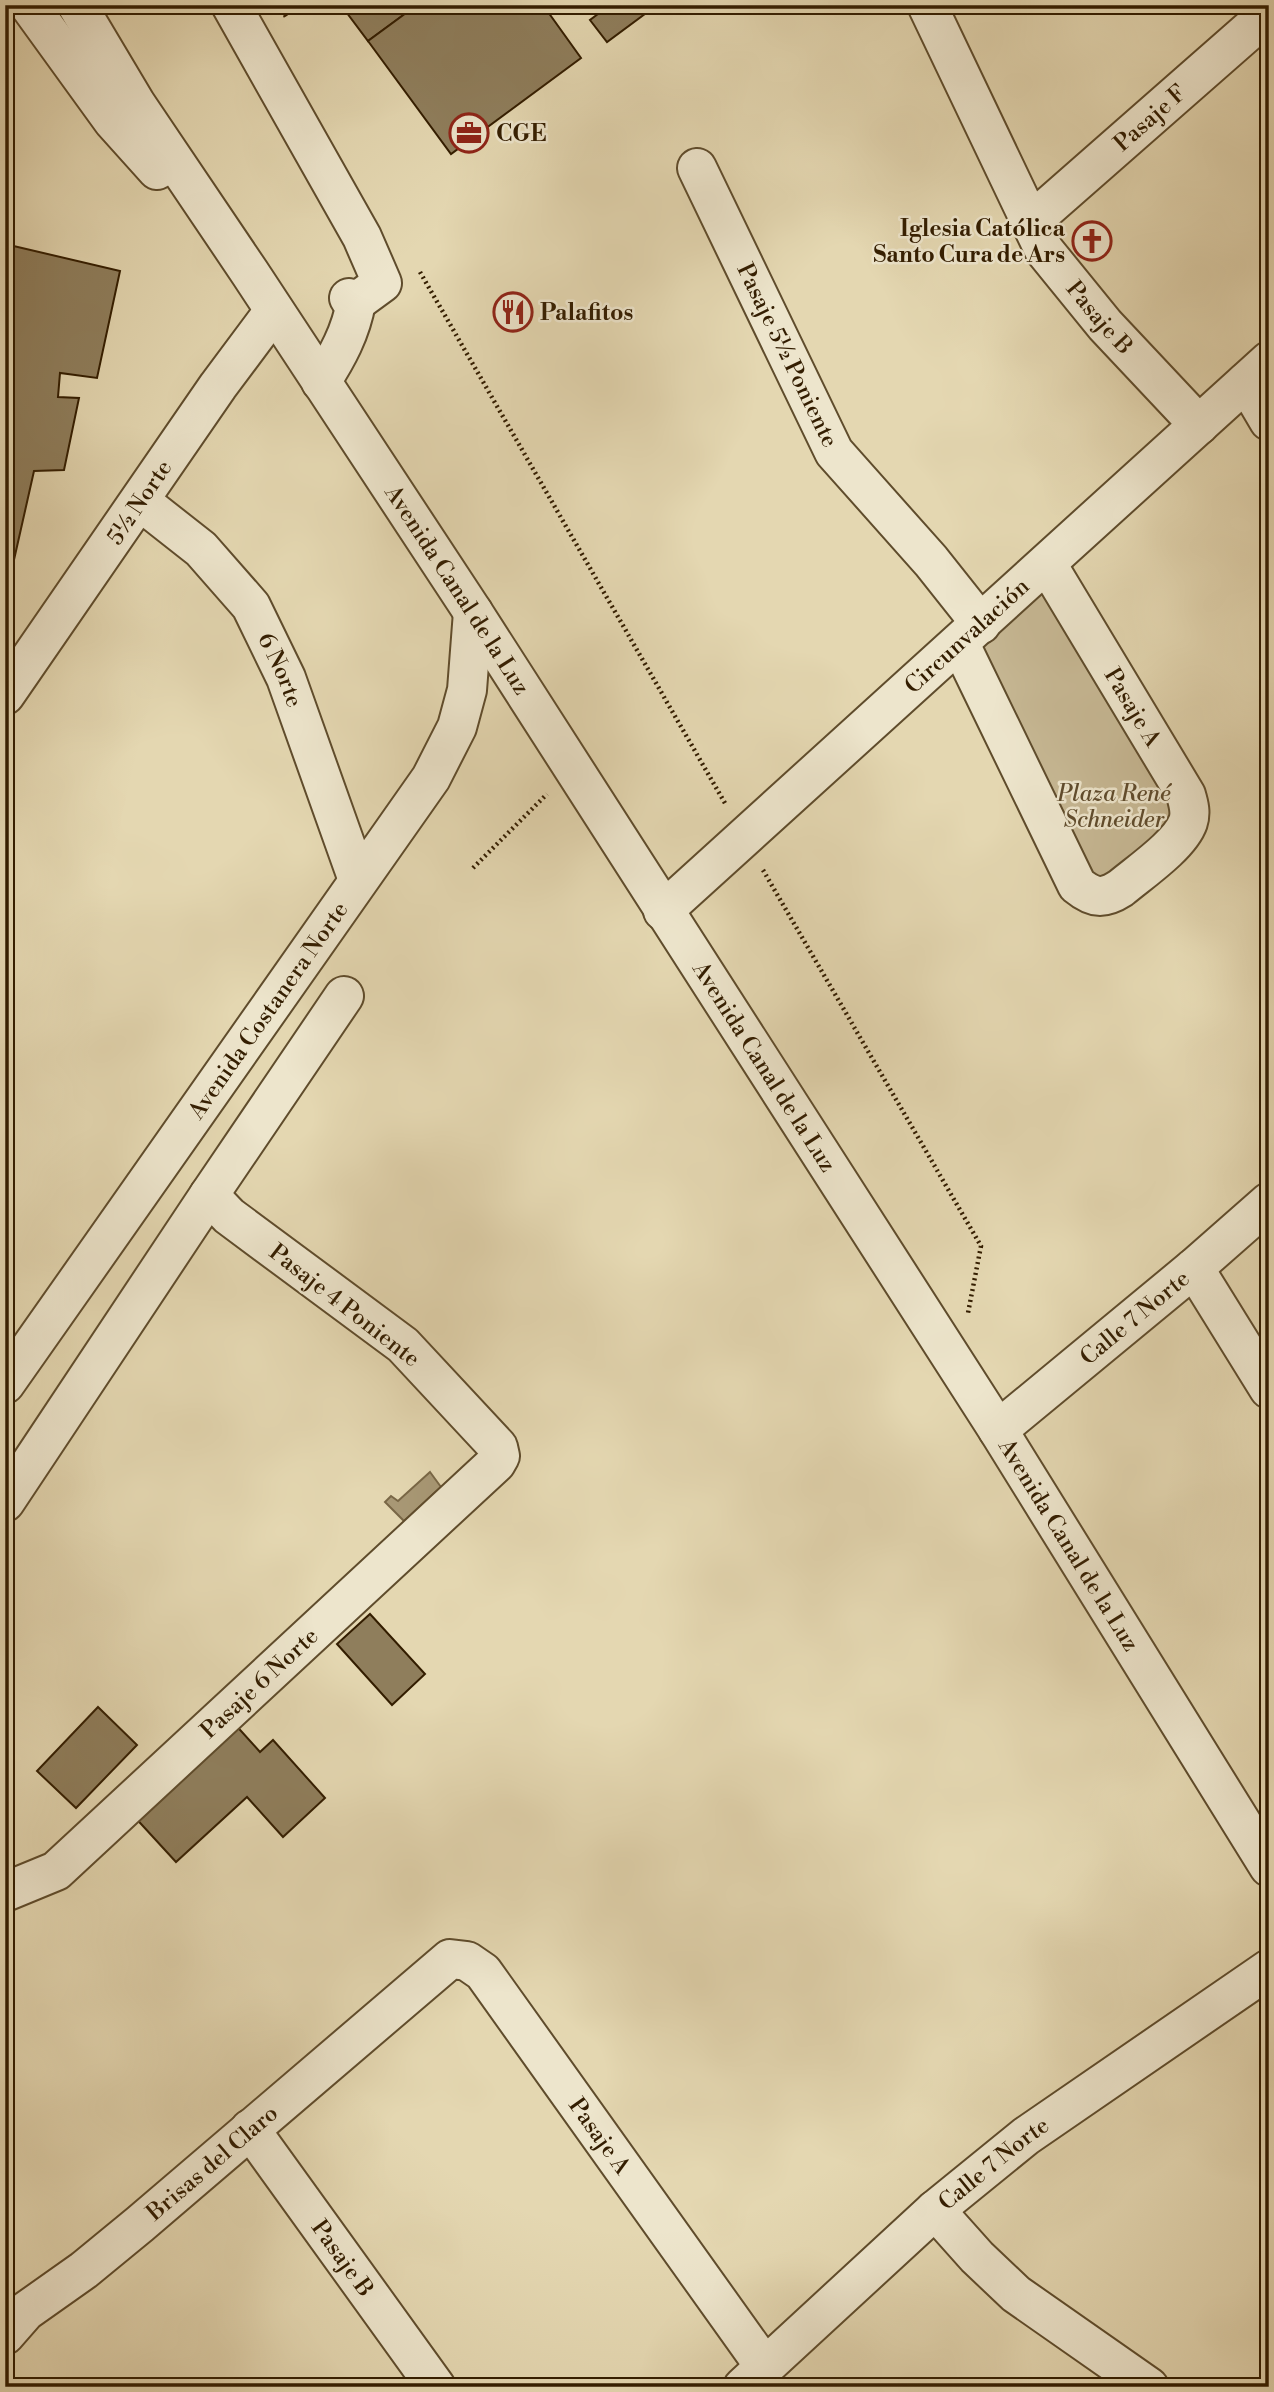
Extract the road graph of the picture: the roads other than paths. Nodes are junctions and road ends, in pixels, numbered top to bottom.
1 (29, 5) edge
2 (77, 5) edge
3 (231, 5) edge
4 (927, 5) edge
5 (1269, 13) edge
6 (697, 168) dead end
7 (1031, 222) junction
8 (250, 273) junction
9 (274, 311) junction
10 (1258, 371) edge
11 (321, 382) junction
12 (1269, 421) edge
13 (1199, 425) junction
14 (140, 501) junction
15 (1047, 564) junction
16 (473, 612) junction
17 (970, 634) junction
18 (5, 695) edge
19 (358, 880) junction
20 (1098, 897) joint
21 (663, 911) junction
22 (344, 996) dead end
23 (209, 1195) junction
24 (1269, 1202) edge
25 (1194, 1268) junction
26 (5, 1384) edge
27 (1269, 1389) edge
28 (998, 1430) junction
29 (500, 1456) joint
30 (5, 1502) edge
31 (1269, 1867) edge
32 (6, 1892) edge
33 (1269, 1969) edge
34 (415, 1987) joint
35 (250, 2129) junction
36 (934, 2210) junction
37 (5, 2335) edge
38 (754, 2377) edge
39 (436, 2387) edge
40 (1149, 2387) edge

1 - 8 street, Avenida Canal de la Luz
2 - 8 street, Avenida Canal de la Luz
3 - 11 street
4 - 7 street, Pasaje B
5 - 7 street, Pasaje F
6 - 17 street, Pasaje 5½ Poniente
7 - 13 street, Pasaje B
8 - 9 street, Avenida Canal de la Luz
9 - 11 street, Avenida Canal de la Luz
9 - 14 street, 5½ Norte
10 - 12 street
10 - 13 street, Circunvalación
11 - 16 street, Avenida Canal de la Luz
13 - 15 street, Circunvalación
14 - 18 street, 5½ Norte
14 - 19 street, 6 Norte
15 - 17 street, Circunvalación
15 - 20 street, Pasaje A
16 - 19 street, Avenida Costanera Norte
16 - 21 street, Avenida Canal de la Luz
17 - 20 street, Pasaje 5½ Poniente
17 - 21 street, Circunvalación
19 - 26 street, Avenida Costanera Norte
21 - 28 street, Avenida Canal de la Luz
22 - 23 street
23 - 29 street, Pasaje 4 Poniente
23 - 30 street
24 - 25 street, Calle 7 Norte
25 - 27 street
25 - 28 street, Calle 7 Norte
28 - 31 street, Avenida Canal de la Luz
29 - 32 street, Pasaje 6 Norte
33 - 36 street, Calle 7 Norte
34 - 35 street, Brisas del Claro
34 - 38 street, Pasaje A
35 - 37 street, Brisas del Claro
35 - 39 street, Pasaje B
36 - 38 street, Calle 7 Norte
36 - 40 street

